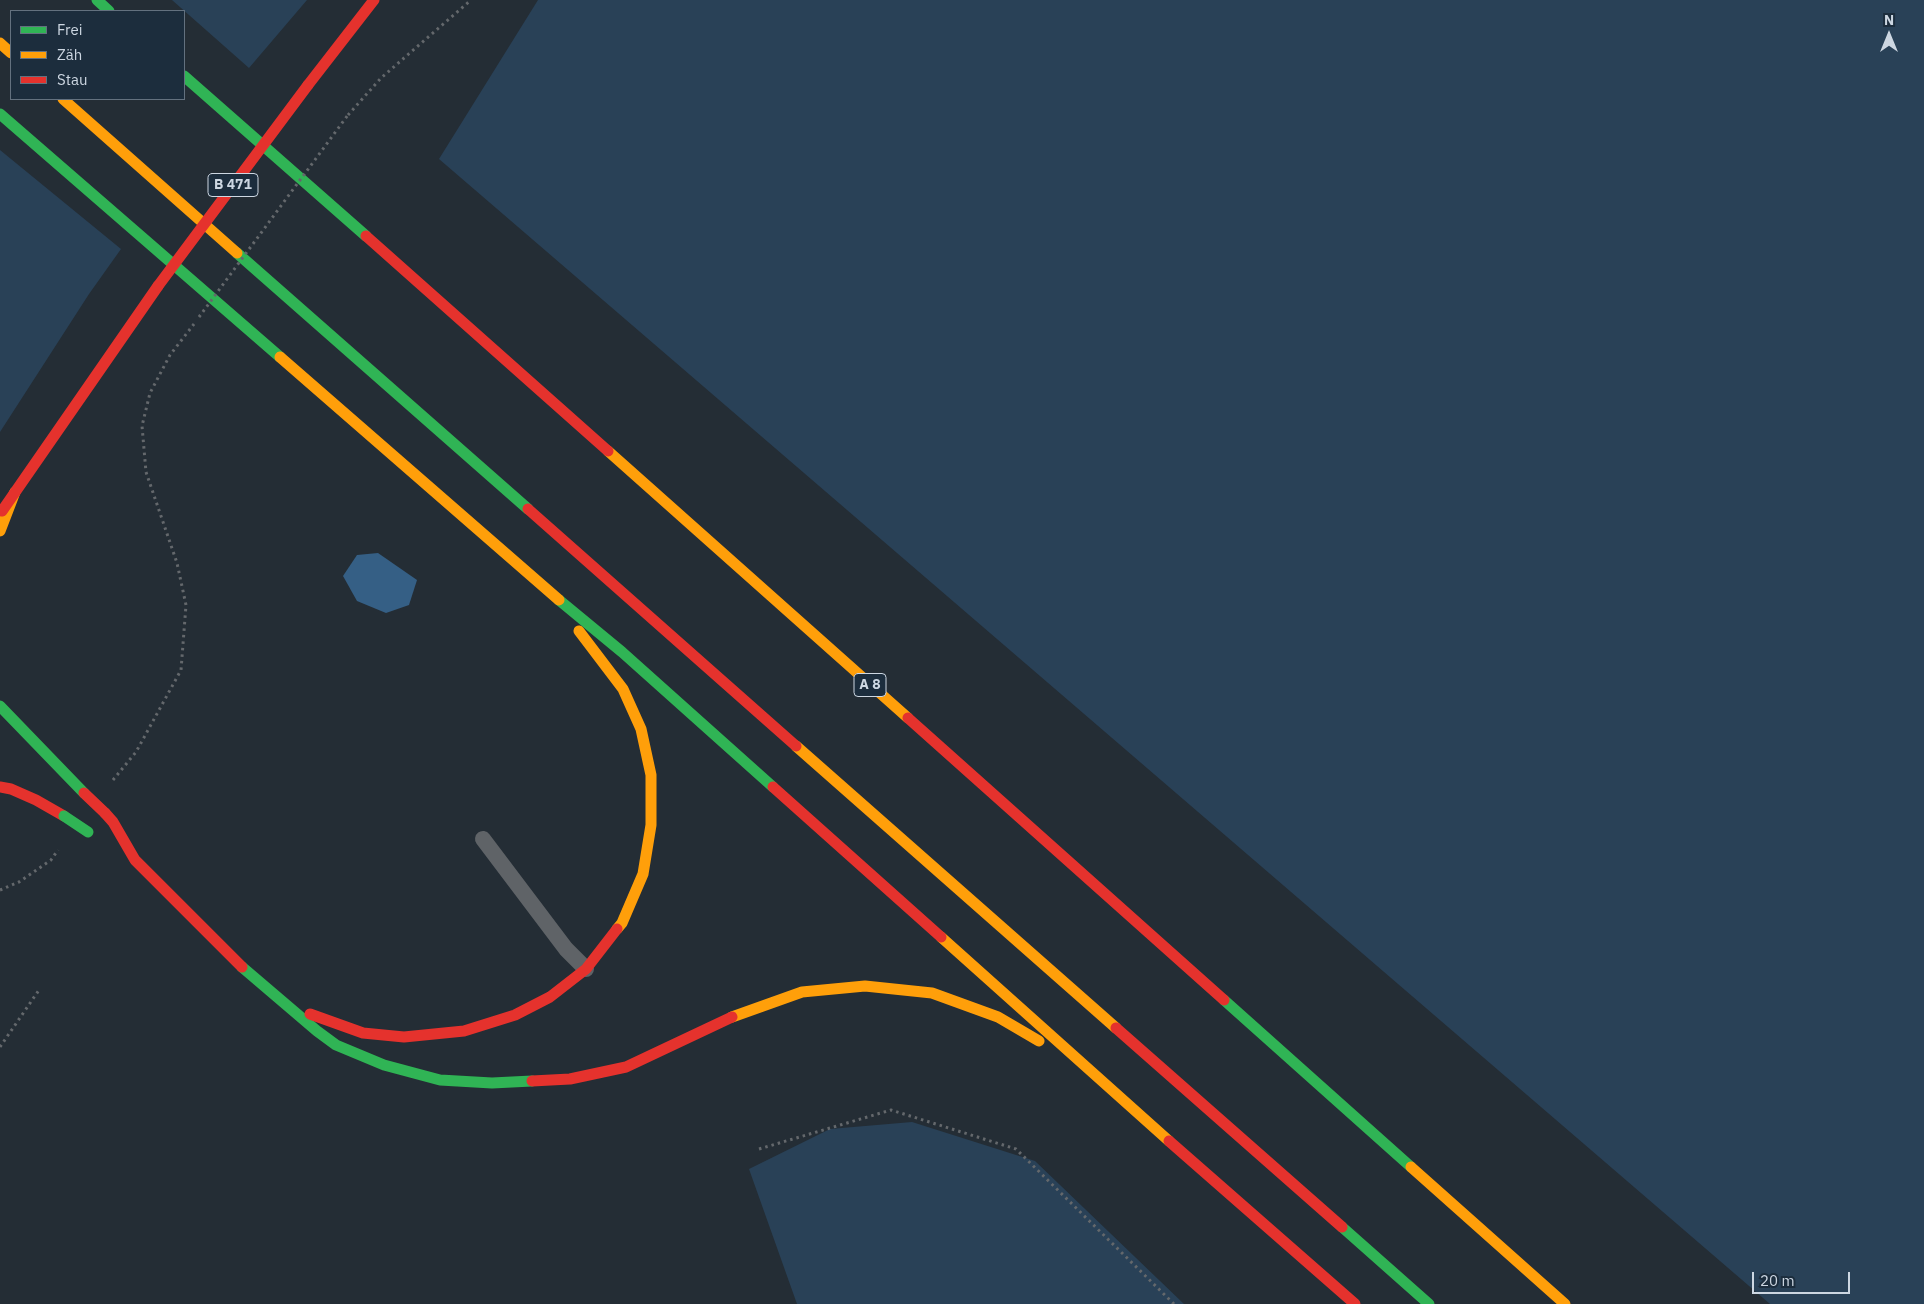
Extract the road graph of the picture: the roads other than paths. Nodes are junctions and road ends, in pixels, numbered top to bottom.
1 (97, 0) edge
2 (374, 0) edge
3 (109, 10) edge
4 (0, 44) edge
5 (10, 52) edge
6 (185, 77) edge
7 (64, 100) edge
8 (0, 114) edge
9 (15, 492) junction
10 (0, 514) edge
11 (0, 531) edge
12 (541, 585) junction
13 (0, 706) edge
14 (0, 786) edge
15 (92, 835) dead end
16 (482, 840) dead end
17 (112, 846) dead end
18 (136, 860) junction
19 (586, 969) junction
20 (288, 1005) junction
21 (1094, 1074) junction
22 (1355, 1304) edge
23 (1429, 1304) edge
24 (1566, 1304) edge

1 - 3 main road
2 - 9 main road, B 471, bridge
4 - 5 main road
6 - 24 main road, A 8
7 - 23 main road
8 - 12 main road
9 - 10 main road, B 471
9 - 11 main road
12 - 19 main road
12 - 21 main road
13 - 18 main road, bridge
14 - 15 main road, bridge
16 - 19 lane
17 - 18 main road
18 - 20 main road
19 - 20 main road
20 - 21 main road
21 - 22 main road

